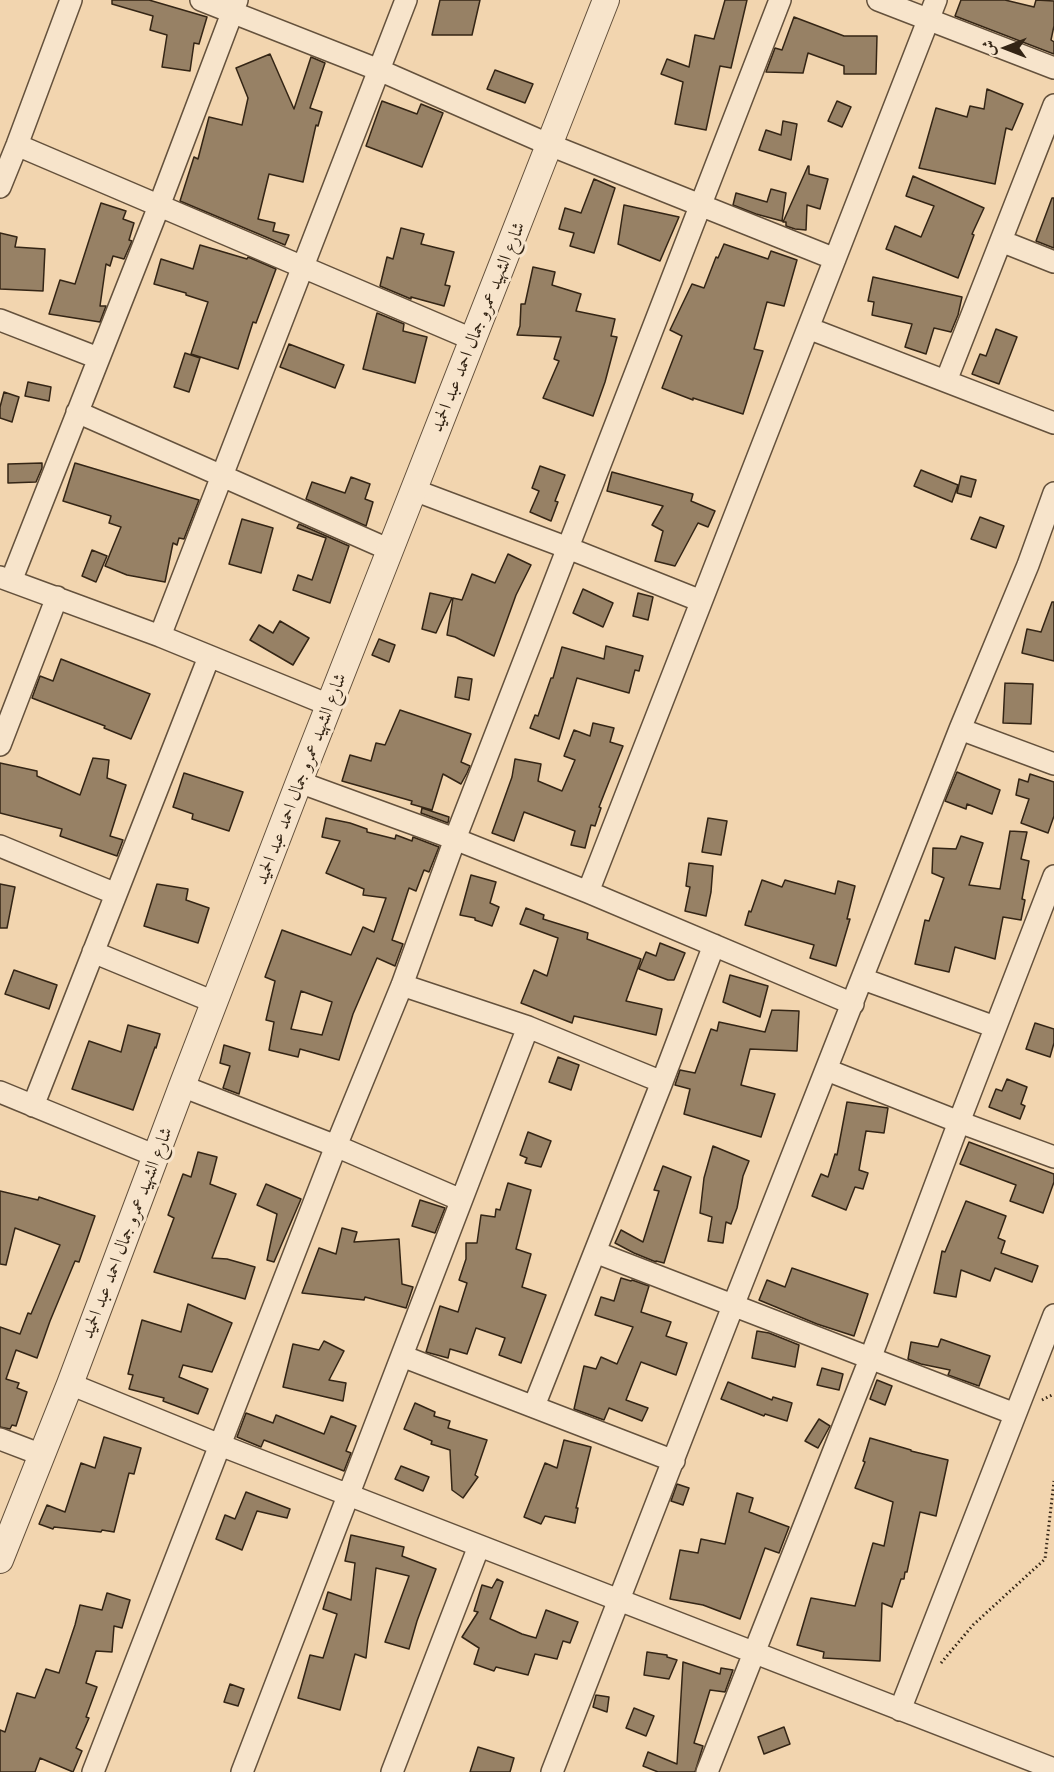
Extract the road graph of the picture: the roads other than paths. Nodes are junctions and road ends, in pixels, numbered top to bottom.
1 (71, 0) edge
2 (201, 0) edge
3 (406, 0) edge
4 (606, 0) edge
5 (780, 0) edge
6 (878, 0) edge
7 (234, 6) edge
8 (932, 10) edge
9 (1054, 68) edge
10 (379, 70) junction
11 (1054, 105) edge
12 (17, 145) junction
13 (550, 145) junction
14 (0, 187) edge
15 (701, 205) junction
16 (159, 206) junction
17 (1001, 241) junction
18 (835, 259) junction
19 (1054, 262) edge
20 (303, 268) junction
21 (0, 320) edge
22 (808, 328) junction
23 (474, 340) junction
24 (98, 358) junction
25 (946, 381) junction
26 (77, 412) junction
27 (1054, 423) edge
28 (222, 475) junction
29 (414, 490) junction
30 (1054, 493) edge
31 (568, 548) junction
32 (390, 550) junction
33 (6, 579) edge
34 (57, 597) junction
35 (701, 601) junction
36 (160, 636) junction
37 (209, 657) junction
38 (329, 705) junction
39 (960, 729) junction
40 (0, 745) edge
41 (1054, 764) edge
42 (299, 782) junction
43 (455, 839) junction
44 (0, 846) edge
45 (1054, 876) edge
46 (588, 892) junction
47 (116, 894) junction
48 (714, 945) junction
49 (93, 952) junction
50 (863, 979) junction
51 (402, 985) junction
52 (214, 1002) junction
53 (853, 1004) junction
54 (528, 1027) junction
55 (995, 1027) junction
56 (827, 1070) junction
57 (662, 1082) junction
58 (182, 1086) junction
59 (1, 1096) edge
60 (33, 1106) junction
61 (959, 1122) junction
62 (336, 1146) junction
63 (156, 1156) junction
64 (1054, 1156) edge
65 (461, 1200) junction
66 (595, 1252) junction
67 (733, 1306) junction
68 (1054, 1315) edge
69 (402, 1356) junction
70 (870, 1359) junction
71 (70, 1384) junction
72 (534, 1406) junction
73 (1015, 1414) junction
74 (0, 1439) edge
75 (220, 1445) junction
76 (42, 1455) junction
77 (674, 1461) junction
78 (348, 1495) junction
79 (479, 1546) junction
80 (0, 1560) edge
81 (620, 1600) junction
82 (753, 1652) junction
83 (900, 1710) junction
84 (1025, 1766) edge
85 (1054, 1769) edge
86 (93, 1772) edge
87 (242, 1772) edge
88 (393, 1772) edge
89 (552, 1772) edge
90 (707, 1772) edge

1 - 12 street
2 - 7 street
3 - 10 street
4 - 13 street, شارع الشهيد عمرو جمال احمد عبد الحميد
5 - 15 street
6 - 8 street
7 - 10 street
7 - 16 street
8 - 9 street
8 - 18 street
10 - 13 street
10 - 20 street
11 - 17 street
12 - 14 street
12 - 16 street
13 - 15 street
13 - 23 street, شارع الشهيد عمرو جمال احمد عبد الحميد
15 - 18 street
15 - 31 street
16 - 20 street
16 - 24 street
17 - 19 street
17 - 25 street
18 - 22 street
20 - 23 street
20 - 28 street
21 - 24 street
22 - 25 street
22 - 35 street
23 - 29 street, شارع الشهيد عمرو جمال احمد عبد الحميد
24 - 26 street
25 - 27 street
26 - 28 street
26 - 33 street
28 - 32 street
28 - 36 street
29 - 31 street
29 - 32 street, شارع الشهيد عمرو جمال احمد عبد الحميد
30 - 39 street
31 - 35 street
31 - 43 street
32 - 38 street, شارع الشهيد عمرو جمال احمد عبد الحميد
33 - 34 street
34 - 36 street
34 - 40 street
35 - 46 street
36 - 37 street
37 - 38 street
37 - 47 street
38 - 42 street, شارع الشهيد عمرو جمال احمد عبد الحميد
39 - 41 street
39 - 50 street
42 - 43 street
42 - 52 street, شارع الشهيد عمرو جمال احمد عبد الحميد
43 - 46 street
43 - 51 street
44 - 47 street
45 - 55 street
46 - 48 street
47 - 49 street
48 - 53 street
48 - 57 street
49 - 52 street
49 - 60 street
50 - 53 street
50 - 55 street
51 - 54 street
51 - 62 street
52 - 58 street, شارع الشهيد عمرو جمال احمد عبد الحميد
53 - 56 street
54 - 57 street
54 - 65 street
55 - 61 street
56 - 61 street
56 - 67 street
57 - 66 street
58 - 62 street
58 - 63 street, شارع الشهيد عمرو جمال احمد عبد الحميد
59 - 60 street
60 - 63 street
61 - 64 street
61 - 70 street
62 - 65 street
62 - 75 street
63 - 71 street, شارع الشهيد عمرو جمال احمد عبد الحميد
65 - 69 street
66 - 67 street
66 - 72 street
67 - 70 street
67 - 77 street
68 - 73 street
69 - 72 street
69 - 78 street
70 - 73 street
70 - 82 street
71 - 75 street
71 - 76 street, شارع الشهيد عمرو جمال احمد عبد الحميد
72 - 77 street
73 - 83 street
74 - 76 street
75 - 78 street
75 - 86 street
76 - 80 street, شارع الشهيد عمرو جمال احمد عبد الحميد
77 - 81 street
78 - 79 street
78 - 87 street
79 - 81 street
79 - 88 street
81 - 82 street
81 - 89 street
82 - 83 street
82 - 90 street
83 - 84 street
84 - 85 street

